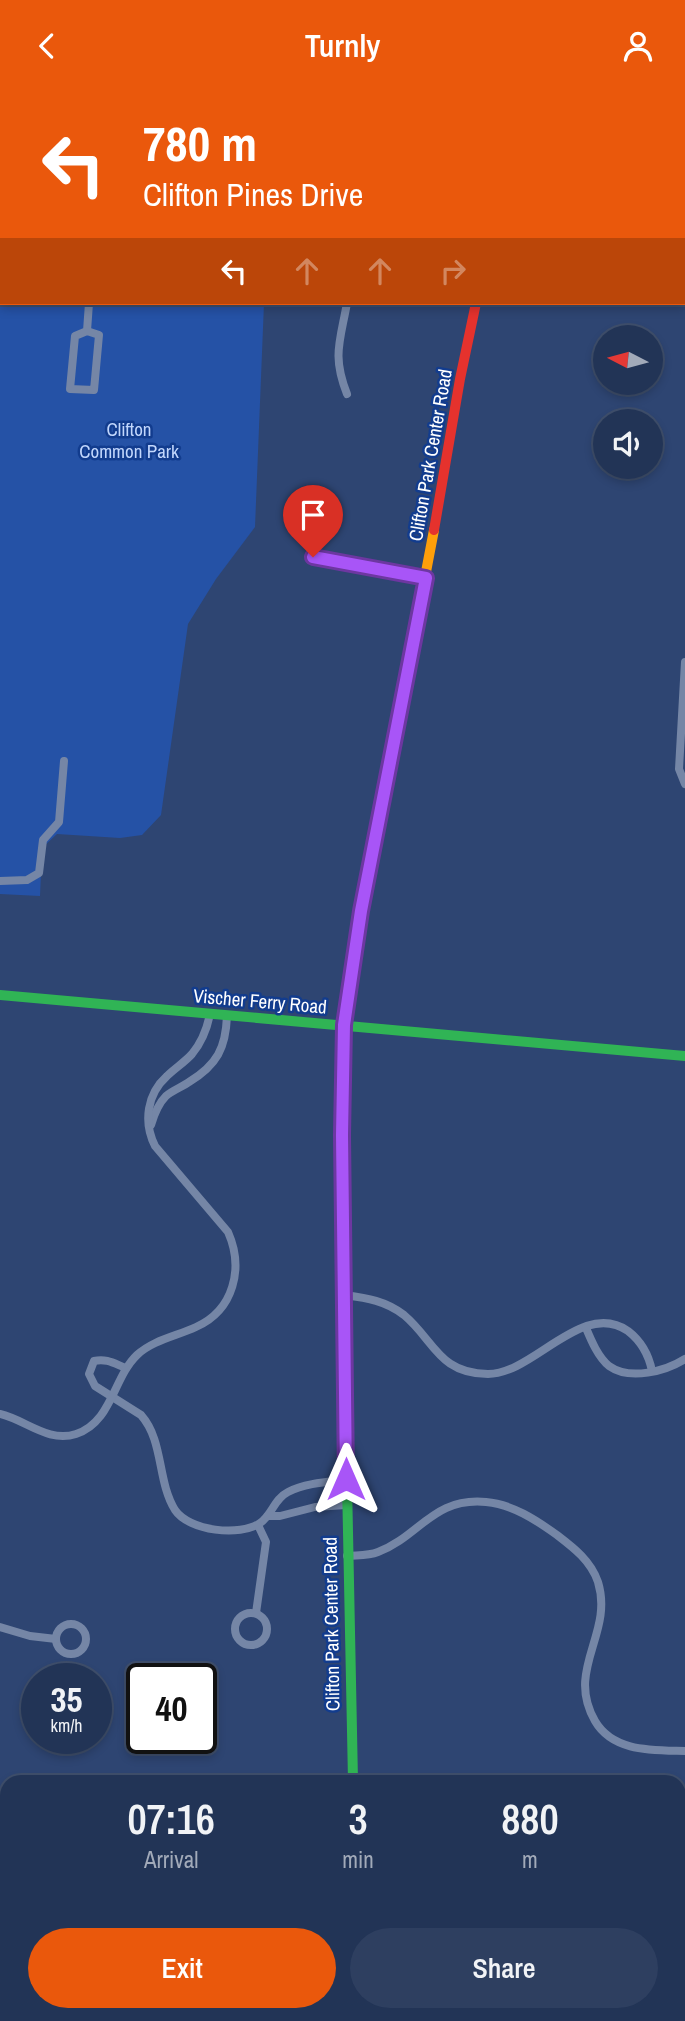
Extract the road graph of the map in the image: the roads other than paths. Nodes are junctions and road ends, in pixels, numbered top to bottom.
1 (89, 305) edge
2 (347, 305) edge
3 (476, 305) edge
4 (87, 331) junction
5 (347, 394) dead end
6 (313, 557) dead end
7 (426, 578) junction
8 (685, 662) edge
9 (64, 761) dead end
10 (685, 784) edge
11 (0, 881) edge
12 (0, 995) edge
13 (210, 1014) junction
14 (228, 1015) junction
15 (344, 1025) junction
16 (685, 1056) edge
17 (149, 1128) junction
18 (345, 1295) junction
19 (586, 1328) junction
20 (685, 1359) edge
21 (126, 1369) junction
22 (652, 1371) junction
23 (112, 1397) junction
24 (0, 1414) edge
25 (346, 1479) junction
26 (346, 1505) junction
27 (268, 1516) junction
28 (258, 1525) junction
29 (347, 1556) junction
30 (256, 1613) junction
31 (0, 1627) edge
32 (56, 1639) dead end
33 (685, 1751) edge
34 (353, 1775) edge

1 - 4 street
2 - 5 street
3 - 7 street, Clifton Park Center Road
4 - 4 street
6 - 7 street
7 - 15 street, Clifton Park Center Road
8 - 10 street
9 - 11 street
12 - 13 street, Vischer Ferry Road
13 - 14 street, Vischer Ferry Road
13 - 17 street
14 - 15 street, Vischer Ferry Road
14 - 17 street
15 - 16 street, Vischer Ferry Road
15 - 18 street, Clifton Park Center Road
17 - 21 street
18 - 19 street
18 - 25 street, Clifton Park Center Road
19 - 22 street
19 - 22 street
20 - 22 street
21 - 23 street
21 - 23 street
23 - 24 street
23 - 28 street
25 - 26 street, Clifton Park Center Road
25 - 27 street
26 - 27 street
26 - 29 street, Clifton Park Center Road
27 - 28 street
28 - 30 street
29 - 33 street
29 - 34 street, Clifton Park Center Road
30 - 30 street
31 - 32 street

